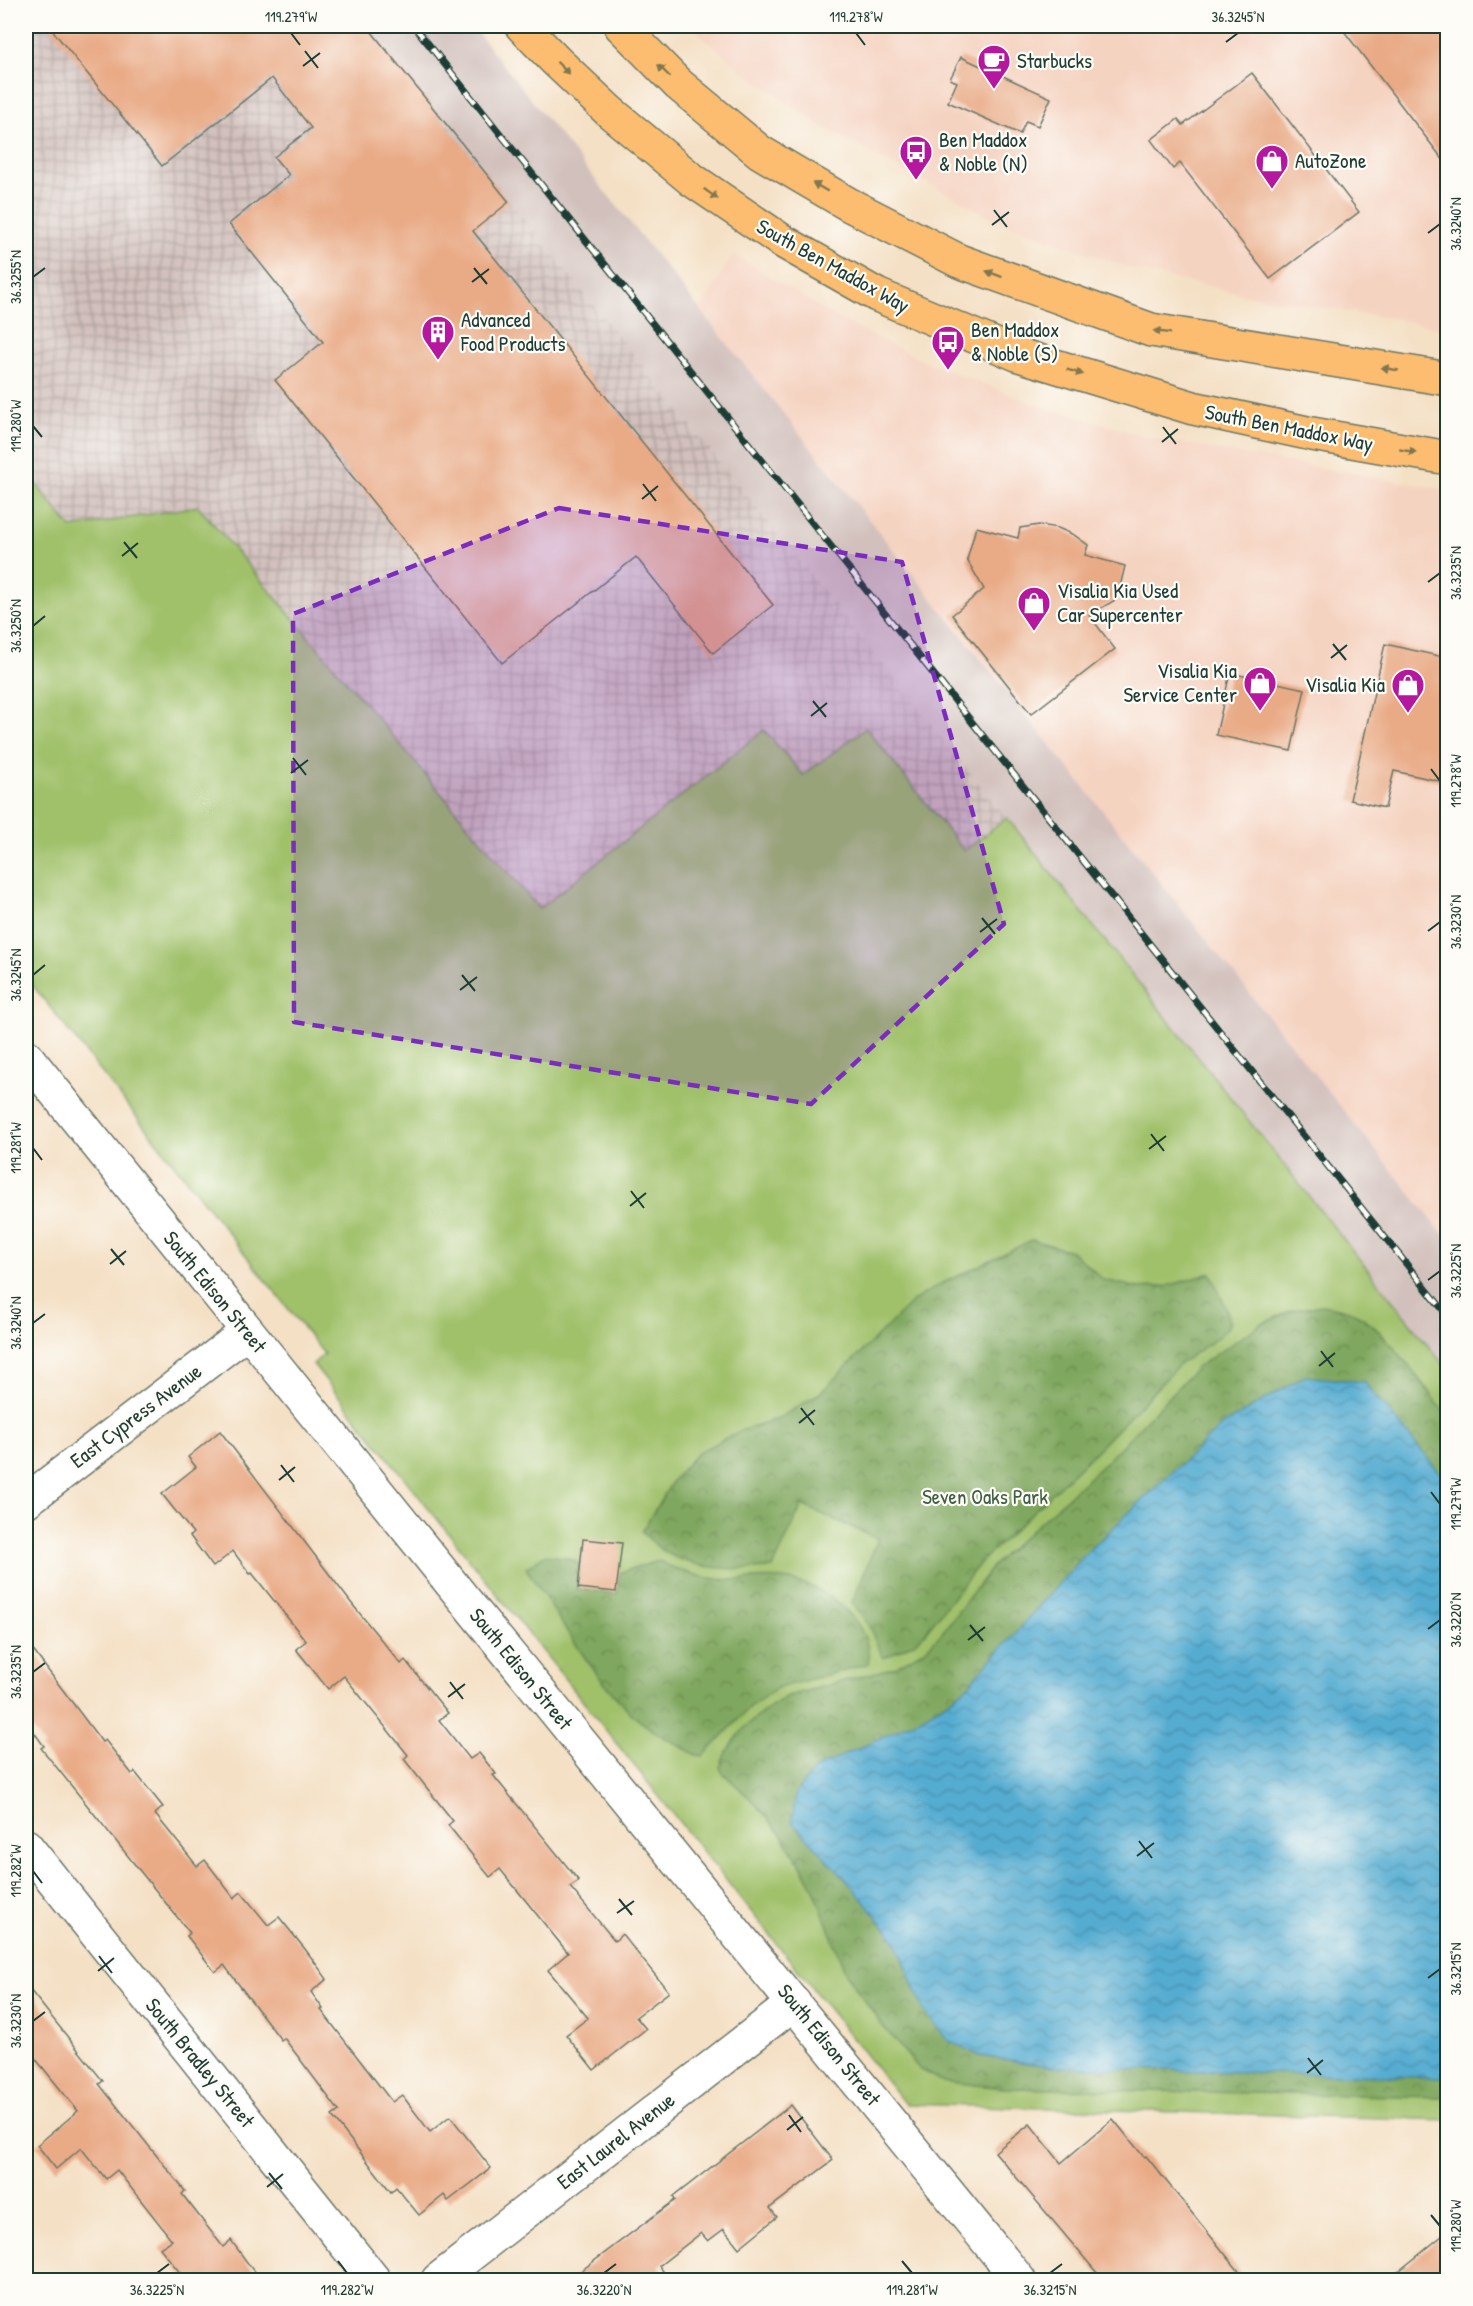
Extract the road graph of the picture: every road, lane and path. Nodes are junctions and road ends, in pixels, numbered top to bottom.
1 (522, 26) edge
2 (621, 26) edge
3 (1448, 379) edge
4 (1448, 458) edge
5 (26, 1056) edge
6 (248, 1332) junction
7 (26, 1501) edge
8 (26, 1846) edge
9 (794, 2003) junction
10 (374, 2280) edge
11 (438, 2280) edge
12 (1020, 2280) edge

1 -> 4 main road, South Ben Maddox Way
3 -> 2 main road
5 - 6 street, South Edison Street
6 - 7 street, East Cypress Avenue
6 - 9 street, South Edison Street
8 - 10 street, South Bradley Street
9 - 11 street, East Laurel Avenue
9 - 12 street, South Edison Street

